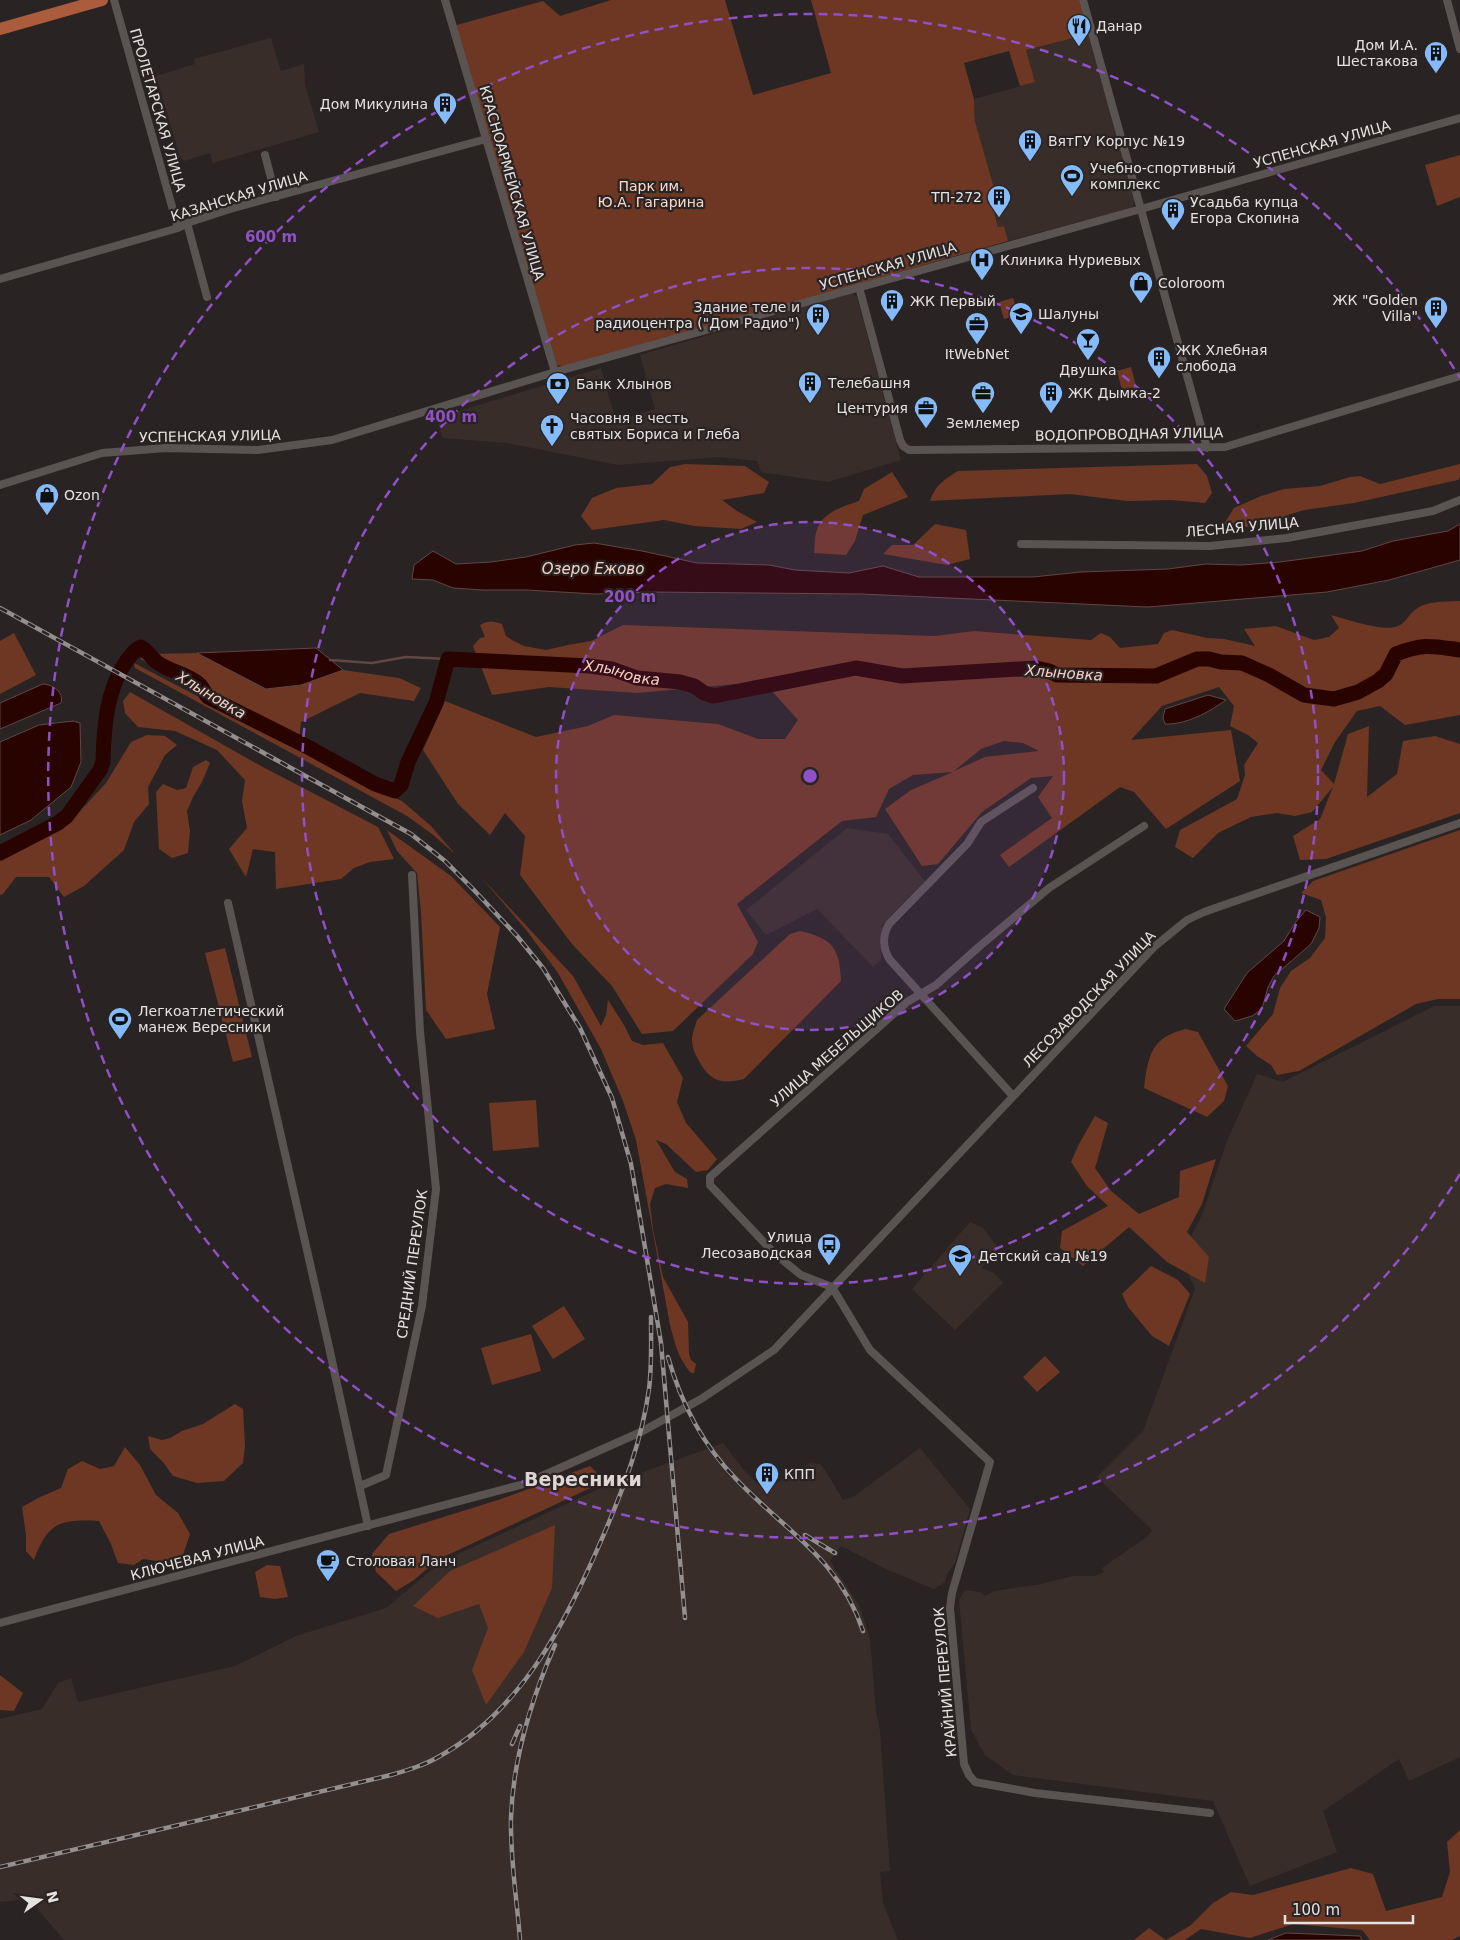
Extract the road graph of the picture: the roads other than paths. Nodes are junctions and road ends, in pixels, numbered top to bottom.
1 (102, 0) edge
2 (114, 0) edge
3 (445, 0) edge
4 (1083, 0) edge
5 (1447, 0) edge
6 (0, 29) edge
7 (1460, 49) edge
8 (1460, 118) edge
9 (486, 139) junction
10 (265, 155) dead end
11 (276, 197) junction
12 (1141, 209) junction
13 (187, 223) junction
14 (178, 228) junction
15 (0, 279) edge
16 (859, 287) junction
17 (207, 297) dead end
18 (555, 372) junction
19 (1460, 376) edge
20 (1207, 448) junction
21 (0, 485) edge
22 (1460, 500) edge
23 (1021, 544) dead end
24 (1033, 788) dead end
25 (1460, 823) edge
26 (1144, 826) dead end
27 (412, 875) dead end
28 (228, 903) dead end
29 (921, 994) junction
30 (1013, 1096) junction
31 (832, 1287) junction
32 (360, 1486) junction
33 (401, 1518) joint
34 (368, 1526) junction
35 (0, 1622) edge
36 (1210, 1813) dead end

1 - 6 main road
2 - 14 street, ПРОЛЕТАРСКАЯ УЛИЦА
3 - 9 street, КРАСНОАРМЕЙСКАЯ УЛИЦА
4 - 12 street
5 - 7 street
8 - 12 street, УСПЕНСКАЯ УЛИЦА
9 - 11 street, КАЗАНСКАЯ УЛИЦА
9 - 18 street, КРАСНОАРМЕЙСКАЯ УЛИЦА
10 - 11 street
11 - 13 street, КАЗАНСКАЯ УЛИЦА
12 - 16 street, УСПЕНСКАЯ УЛИЦА
12 - 20 street
13 - 14 street, КАЗАНСКАЯ УЛИЦА
13 - 17 street
14 - 15 street, КАЗАНСКАЯ УЛИЦА
16 - 18 street, УСПЕНСКАЯ УЛИЦА
16 - 20 street, ВОДОПРОВОДНАЯ УЛИЦА
18 - 21 street, УСПЕНСКАЯ УЛИЦА
19 - 20 street, ВОДОПРОВОДНАЯ УЛИЦА
22 - 23 street, ЛЕСНАЯ УЛИЦА
24 - 29 street
25 - 30 street, ЛЕСОЗАВОДСКАЯ УЛИЦА
26 - 29 street, УЛИЦА МЕБЕЛЬЩИКОВ
27 - 32 street, СРЕДНИЙ ПЕРЕУЛОК
28 - 32 street
29 - 30 street
29 - 31 street, УЛИЦА МЕБЕЛЬЩИКОВ
30 - 31 street, ЛЕСОЗАВОДСКАЯ УЛИЦА
31 - 33 street, ЛЕСОЗАВОДСКАЯ УЛИЦА
31 - 36 street, КРАЙНИЙ ПЕРЕУЛОК
32 - 34 street
33 - 34 street, КЛЮЧЕВАЯ УЛИЦА
34 - 35 street, КЛЮЧЕВАЯ УЛИЦА

